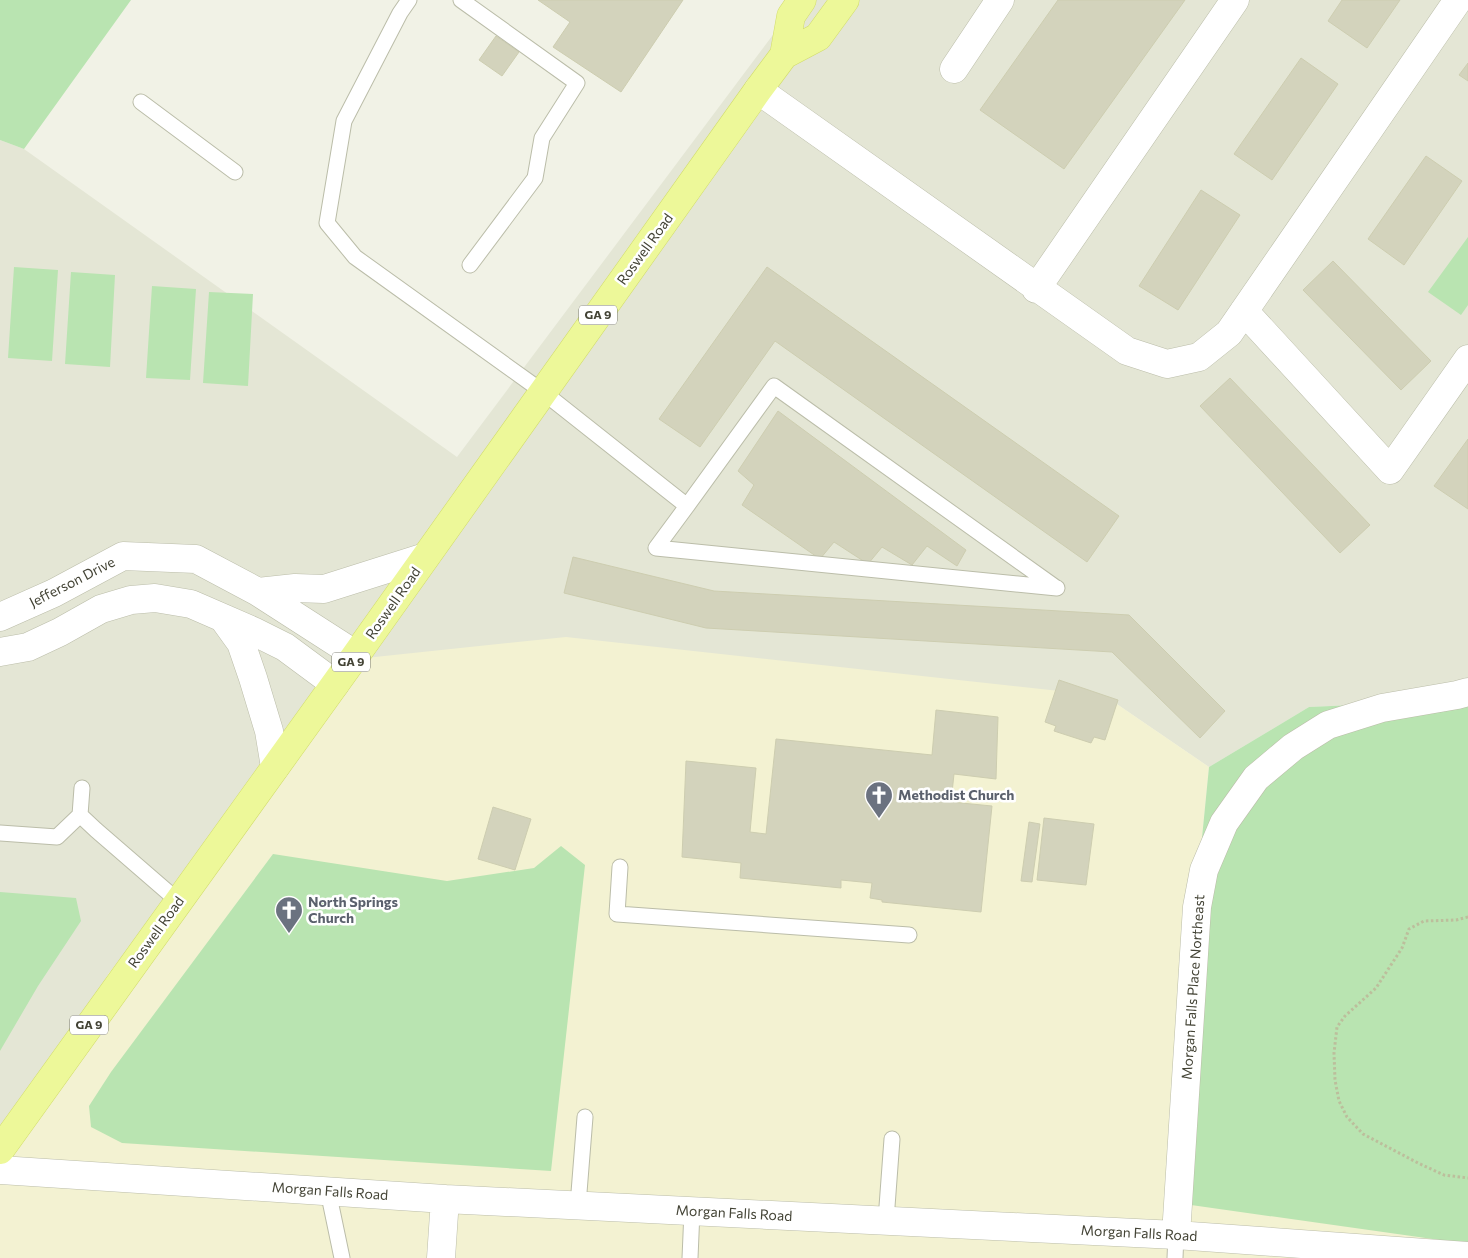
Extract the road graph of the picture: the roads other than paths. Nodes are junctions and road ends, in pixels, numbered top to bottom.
1 (409, 0) edge
2 (461, 0) edge
3 (802, 0) edge
4 (845, 0) edge
5 (1000, 0) edge
6 (1235, 0) edge
7 (1458, 0) edge
8 (784, 55) junction
9 (954, 69) dead end
10 (758, 90) junction
11 (142, 102) dead end
12 (235, 172) dead end
13 (470, 265) dead end
14 (1036, 289) junction
15 (1244, 311) junction
16 (1468, 359) edge
17 (542, 392) junction
18 (687, 506) junction
19 (425, 558) junction
20 (258, 592) junction
21 (0, 617) edge
22 (223, 618) junction
23 (0, 652) edge
24 (356, 655) junction
25 (335, 684) junction
26 (1468, 692) edge
27 (275, 767) junction
28 (82, 788) dead end
29 (80, 815) junction
30 (0, 833) edge
31 (620, 867) dead end
32 (178, 901) junction
33 (908, 935) dead end
34 (585, 1117) dead end
35 (892, 1139) dead end
36 (0, 1150) edge
37 (0, 1170) edge
38 (328, 1191) junction
39 (445, 1199) junction
40 (578, 1205) junction
41 (692, 1211) junction
42 (886, 1220) junction
43 (1175, 1246) edge
44 (1468, 1256) edge
45 (342, 1258) edge
46 (441, 1258) edge
47 (690, 1258) edge

1 - 17 lane
2 - 13 lane
3 - 8 main road, Roswell Road / GA 9
4 - 8 main road, Roswell Road / GA 9
5 - 9 street
6 - 14 street
7 - 15 street
8 - 10 main road, Roswell Road / GA 9
10 - 14 street
10 - 17 main road, Roswell Road / GA 9
11 - 12 lane
14 - 15 street
15 - 16 street
17 - 18 lane
17 - 19 main road, Roswell Road / GA 9
18 - 18 lane
19 - 20 street
19 - 24 main road, Roswell Road / GA 9
20 - 21 street, Jefferson Drive
20 - 24 street, Jefferson Drive
22 - 23 street
22 - 25 street
22 - 27 street
24 - 25 main road, Roswell Road / GA 9
25 - 27 main road, Roswell Road / GA 9
26 - 43 street, Morgan Falls Place Northeast
27 - 32 main road, Roswell Road / GA 9
28 - 29 lane
29 - 30 lane
29 - 32 lane
31 - 33 lane
32 - 36 main road, Roswell Road / GA 9
34 - 40 lane
35 - 42 lane
37 - 38 street, Morgan Falls Road
38 - 39 street, Morgan Falls Road
38 - 45 lane
39 - 40 street, Morgan Falls Road
39 - 46 street
40 - 41 street, Morgan Falls Road
41 - 42 street, Morgan Falls Road
41 - 47 lane
42 - 43 street, Morgan Falls Road
43 - 44 street, Morgan Falls Road

